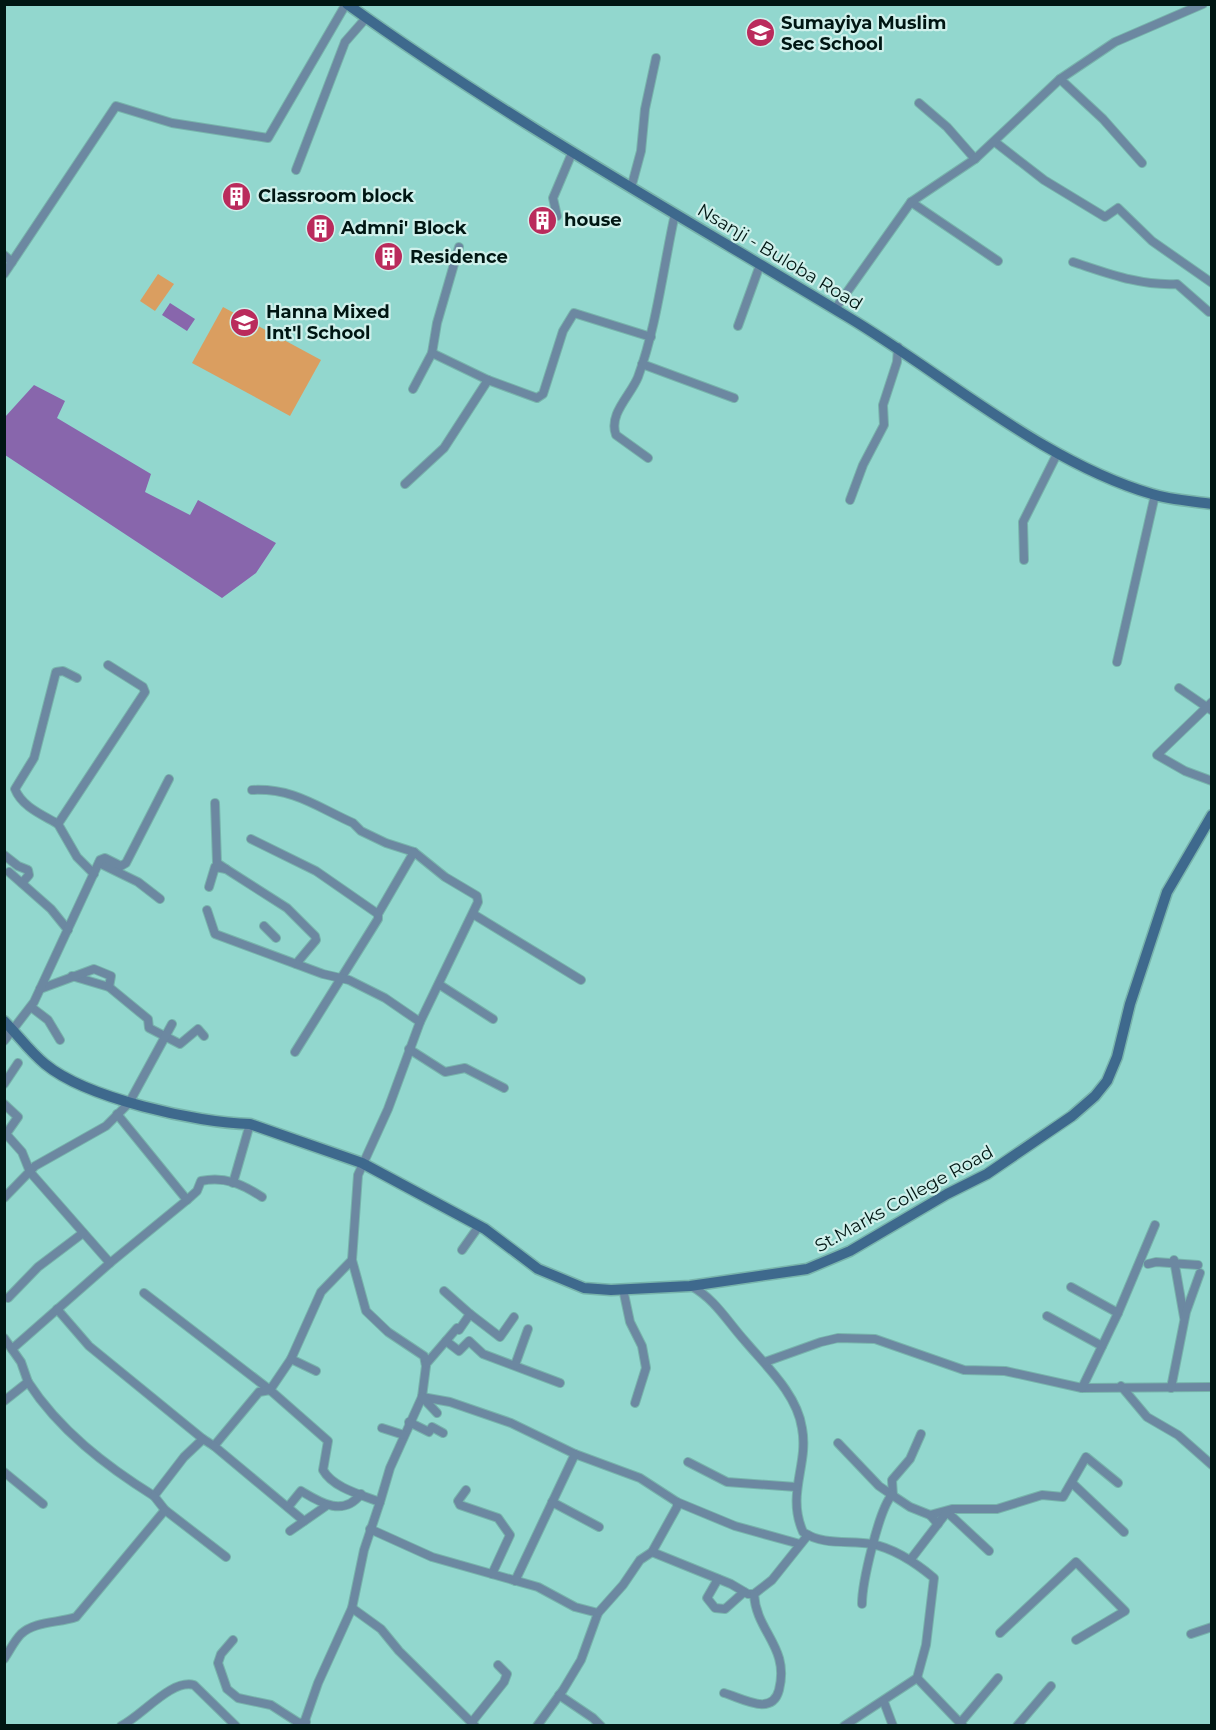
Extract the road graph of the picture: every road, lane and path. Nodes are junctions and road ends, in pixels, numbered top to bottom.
1 (346, 4) edge
2 (1203, 4) edge
3 (363, 12) edge
4 (656, 58) dead end
5 (1060, 79) junction
6 (919, 103) dead end
7 (995, 142) junction
8 (572, 153) junction
9 (975, 159) junction
10 (1142, 163) dead end
11 (296, 170) dead end
12 (631, 188) junction
13 (911, 202) junction
14 (675, 214) junction
15 (557, 216) dead end
16 (459, 247) dead end
17 (4, 255) edge
18 (998, 261) dead end
19 (12, 262) junction
20 (1073, 262) dead end
21 (760, 265) junction
22 (4, 274) edge
23 (1212, 283) edge
24 (835, 309) junction
25 (1212, 311) edge
26 (738, 326) dead end
27 (651, 337) junction
28 (898, 347) junction
29 (432, 353) junction
30 (642, 364) junction
31 (488, 380) junction
32 (413, 389) dead end
33 (734, 398) dead end
34 (1057, 454) junction
35 (648, 458) dead end
36 (405, 484) dead end
37 (1155, 495) junction
38 (850, 500) dead end
39 (1212, 504) edge
40 (1024, 560) dead end
41 (1117, 662) dead end
42 (108, 664) dead end
43 (77, 678) dead end
44 (1179, 688) dead end
45 (1210, 706) edge
46 (169, 779) dead end
47 (1212, 781) edge
48 (252, 790) dead end
49 (215, 803) dead end
50 (1212, 815) edge
51 (58, 824) junction
52 (251, 839) dead end
53 (414, 852) junction
54 (4, 855) edge
55 (99, 864) junction
56 (226, 869) junction
57 (9, 872) dead end
58 (94, 874) junction
59 (22, 883) junction
60 (209, 886) dead end
61 (160, 899) dead end
62 (207, 910) dead end
63 (378, 914) junction
64 (473, 914) junction
65 (264, 926) dead end
66 (68, 930) junction
67 (276, 938) dead end
68 (296, 964) junction
69 (72, 976) junction
70 (340, 979) junction
71 (581, 980) dead end
72 (440, 985) junction
73 (109, 987) junction
74 (40, 989) junction
75 (31, 1007) junction
76 (493, 1019) dead end
77 (420, 1022) junction
78 (172, 1024) dead end
79 (8, 1025) edge
80 (204, 1036) dead end
81 (164, 1038) junction
82 (60, 1040) dead end
83 (4, 1041) edge
84 (409, 1049) junction
85 (295, 1052) dead end
86 (18, 1063) dead end
87 (4, 1084) edge
88 (504, 1088) dead end
89 (129, 1103) junction
90 (4, 1104) edge
91 (117, 1114) junction
92 (250, 1124) junction
93 (362, 1163) junction
94 (30, 1172) junction
95 (233, 1182) junction
96 (262, 1197) dead end
97 (4, 1198) edge
98 (188, 1200) junction
99 (1155, 1225) dead end
100 (479, 1226) junction
101 (83, 1233) junction
102 (462, 1250) dead end
103 (352, 1260) junction
104 (1175, 1262) junction
105 (110, 1263) junction
106 (1148, 1264) dead end
107 (690, 1286) junction
108 (1071, 1287) dead end
109 (623, 1289) junction
110 (444, 1291) dead end
111 (144, 1293) dead end
112 (8, 1298) dead end
113 (57, 1309) junction
114 (1118, 1313) junction
115 (470, 1314) junction
116 (514, 1317) dead end
117 (1047, 1317) dead end
118 (1185, 1321) junction
119 (528, 1329) dead end
120 (4, 1338) edge
121 (446, 1341) junction
122 (1102, 1346) junction
123 (12, 1349) junction
124 (291, 1359) junction
125 (765, 1362) junction
126 (426, 1364) junction
127 (515, 1365) junction
128 (316, 1371) dead end
129 (28, 1382) junction
130 (560, 1383) dead end
131 (1121, 1386) junction
132 (1212, 1387) edge
133 (1082, 1388) junction
134 (1171, 1388) junction
135 (270, 1390) junction
136 (422, 1397) junction
137 (4, 1401) edge
138 (635, 1403) dead end
139 (437, 1413) dead end
140 (409, 1422) junction
141 (382, 1428) dead end
142 (443, 1433) dead end
143 (921, 1434) dead end
144 (405, 1435) junction
145 (204, 1439) junction
146 (838, 1443) dead end
147 (214, 1446) junction
148 (575, 1454) junction
149 (688, 1462) dead end
150 (1212, 1465) edge
151 (4, 1472) edge
152 (1072, 1483) junction
153 (1118, 1483) dead end
154 (796, 1487) junction
155 (466, 1490) dead end
156 (362, 1494) junction
157 (154, 1496) junction
158 (893, 1496) junction
159 (380, 1502) junction
160 (552, 1502) junction
161 (677, 1502) junction
162 (43, 1504) dead end
163 (326, 1506) junction
164 (288, 1508) junction
165 (165, 1510) junction
166 (946, 1512) junction
167 (930, 1515) junction
168 (304, 1521) junction
169 (938, 1524) junction
170 (599, 1527) dead end
171 (370, 1529) junction
172 (290, 1531) dead end
173 (1124, 1532) dead end
174 (808, 1535) junction
175 (800, 1544) junction
176 (873, 1544) junction
177 (989, 1551) dead end
178 (652, 1552) junction
179 (226, 1557) dead end
180 (911, 1559) junction
181 (492, 1574) junction
182 (718, 1579) junction
183 (515, 1581) junction
184 (744, 1592) junction
185 (754, 1594) junction
186 (862, 1604) dead end
187 (352, 1608) junction
188 (598, 1613) junction
189 (1212, 1627) edge
190 (1000, 1633) dead end
191 (1191, 1634) dead end
192 (233, 1640) dead end
193 (1076, 1640) dead end
194 (4, 1659) edge
195 (498, 1665) dead end
196 (917, 1678) junction
197 (998, 1678) dead end
198 (1051, 1686) dead end
199 (724, 1693) dead end
200 (559, 1695) junction
201 (884, 1701) junction
202 (304, 1724) edge
203 (474, 1724) edge
204 (962, 1724) edge
205 (121, 1725) edge
206 (236, 1725) edge
207 (537, 1725) edge
208 (601, 1725) edge
209 (844, 1725) edge
210 (893, 1725) edge
211 (1017, 1725) edge

1 - 3 main road, Nsanji - Buloba Road
1 - 19 street
2 - 5 street
3 - 8 main road, Nsanji - Buloba Road
3 - 11 street
4 - 12 street
5 - 7 street
5 - 10 street
6 - 9 street
7 - 9 street
7 - 23 street
8 - 12 main road, Nsanji - Buloba Road
8 - 15 street
9 - 13 street
12 - 14 main road, Nsanji - Buloba Road
13 - 18 street
13 - 24 street
14 - 21 main road, Nsanji - Buloba Road
14 - 27 street
16 - 29 street
17 - 19 street
19 - 22 street
20 - 25 street
21 - 24 main road, Nsanji - Buloba Road
21 - 26 street
24 - 28 main road, Nsanji - Buloba Road
27 - 30 street
27 - 31 street
28 - 34 main road, Nsanji - Buloba Road
28 - 38 street
29 - 31 street
29 - 32 street
30 - 33 street
30 - 35 street
31 - 36 street
34 - 37 main road, Nsanji - Buloba Road
34 - 40 street
37 - 39 main road, Nsanji - Buloba Road
37 - 41 street
42 - 51 street
43 - 51 street
44 - 45 street
45 - 47 street
46 - 55 street
48 - 53 street
49 - 56 street
50 - 107 main road, St.Marks College Road
51 - 58 street
52 - 63 street
53 - 63 street
53 - 64 street
54 - 59 street
55 - 58 street
55 - 61 street
56 - 60 street
56 - 68 street
57 - 59 street
58 - 66 street
59 - 66 street
62 - 68 street
63 - 70 street
64 - 71 street
64 - 72 street
65 - 67 street
66 - 74 street
68 - 70 street
69 - 73 street
69 - 73 street
69 - 74 street
70 - 77 street
70 - 85 street
72 - 76 street
72 - 77 street
73 - 81 street
74 - 75 street
75 - 79 street
75 - 82 street
77 - 84 street
78 - 81 street
79 - 83 street
79 - 89 main road, St.Marks College Road
80 - 81 street
81 - 89 street
84 - 88 street
84 - 93 street
86 - 87 street
89 - 91 street
89 - 92 main road, St.Marks College Road
90 - 94 street
91 - 94 street
91 - 98 street
92 - 93 main road, St.Marks College Road
92 - 95 street
93 - 100 main road, St.Marks College Road
93 - 103 street
94 - 97 street
94 - 101 street
95 - 96 street
95 - 98 street
98 - 105 street
99 - 114 street
100 - 102 street
100 - 109 main road, St.Marks College Road
101 - 105 street
101 - 112 street
103 - 124 street
103 - 126 street
104 - 106 street
104 - 118 street
104 - 118 street
105 - 113 street
107 - 109 main road, St.Marks College Road
107 - 125 street
108 - 114 street
109 - 138 street
110 - 115 street
111 - 135 street
113 - 123 street
113 - 145 street
114 - 122 street
115 - 116 street
115 - 121 street
117 - 122 street
118 - 134 street
119 - 127 street
120 - 123 street
121 - 126 street
121 - 127 street
122 - 133 street
123 - 129 street
124 - 128 street
124 - 135 street
125 - 133 street
125 - 154 street
126 - 136 street
127 - 130 street
129 - 137 street
129 - 157 street
131 - 133 street
131 - 134 street
131 - 150 street
132 - 134 street
135 - 147 street
135 - 156 street
136 - 139 street
136 - 140 street
136 - 148 street
140 - 142 street
140 - 144 street
141 - 144 street
143 - 158 street
144 - 159 street
145 - 147 street
145 - 157 street
146 - 158 street
147 - 164 street
148 - 160 street
148 - 161 street
149 - 154 street
151 - 162 street
152 - 153 street
152 - 166 street
152 - 173 street
154 - 174 street
155 - 181 street
156 - 159 street
156 - 163 street
157 - 165 street
158 - 167 street
158 - 176 street
159 - 171 street
160 - 170 street
160 - 183 street
161 - 175 street
161 - 178 street
163 - 164 street
163 - 168 street
164 - 168 street
165 - 179 street
165 - 194 street
166 - 167 street
166 - 169 street
166 - 177 street
167 - 169 street
168 - 172 street
169 - 180 street
171 - 181 street
171 - 187 street
174 - 175 street
174 - 176 street
175 - 185 street
176 - 180 street
176 - 186 street
178 - 182 street
178 - 188 street
180 - 196 street
181 - 183 street
182 - 184 street
182 - 184 street
183 - 188 street
184 - 185 street
185 - 199 street
187 - 202 street
187 - 203 street
188 - 200 street
189 - 191 street
190 - 193 street
192 - 202 street
195 - 203 street
196 - 201 street
196 - 204 street
197 - 204 street
198 - 211 street
200 - 207 street
200 - 208 street
201 - 209 street
201 - 210 street
205 - 206 street

